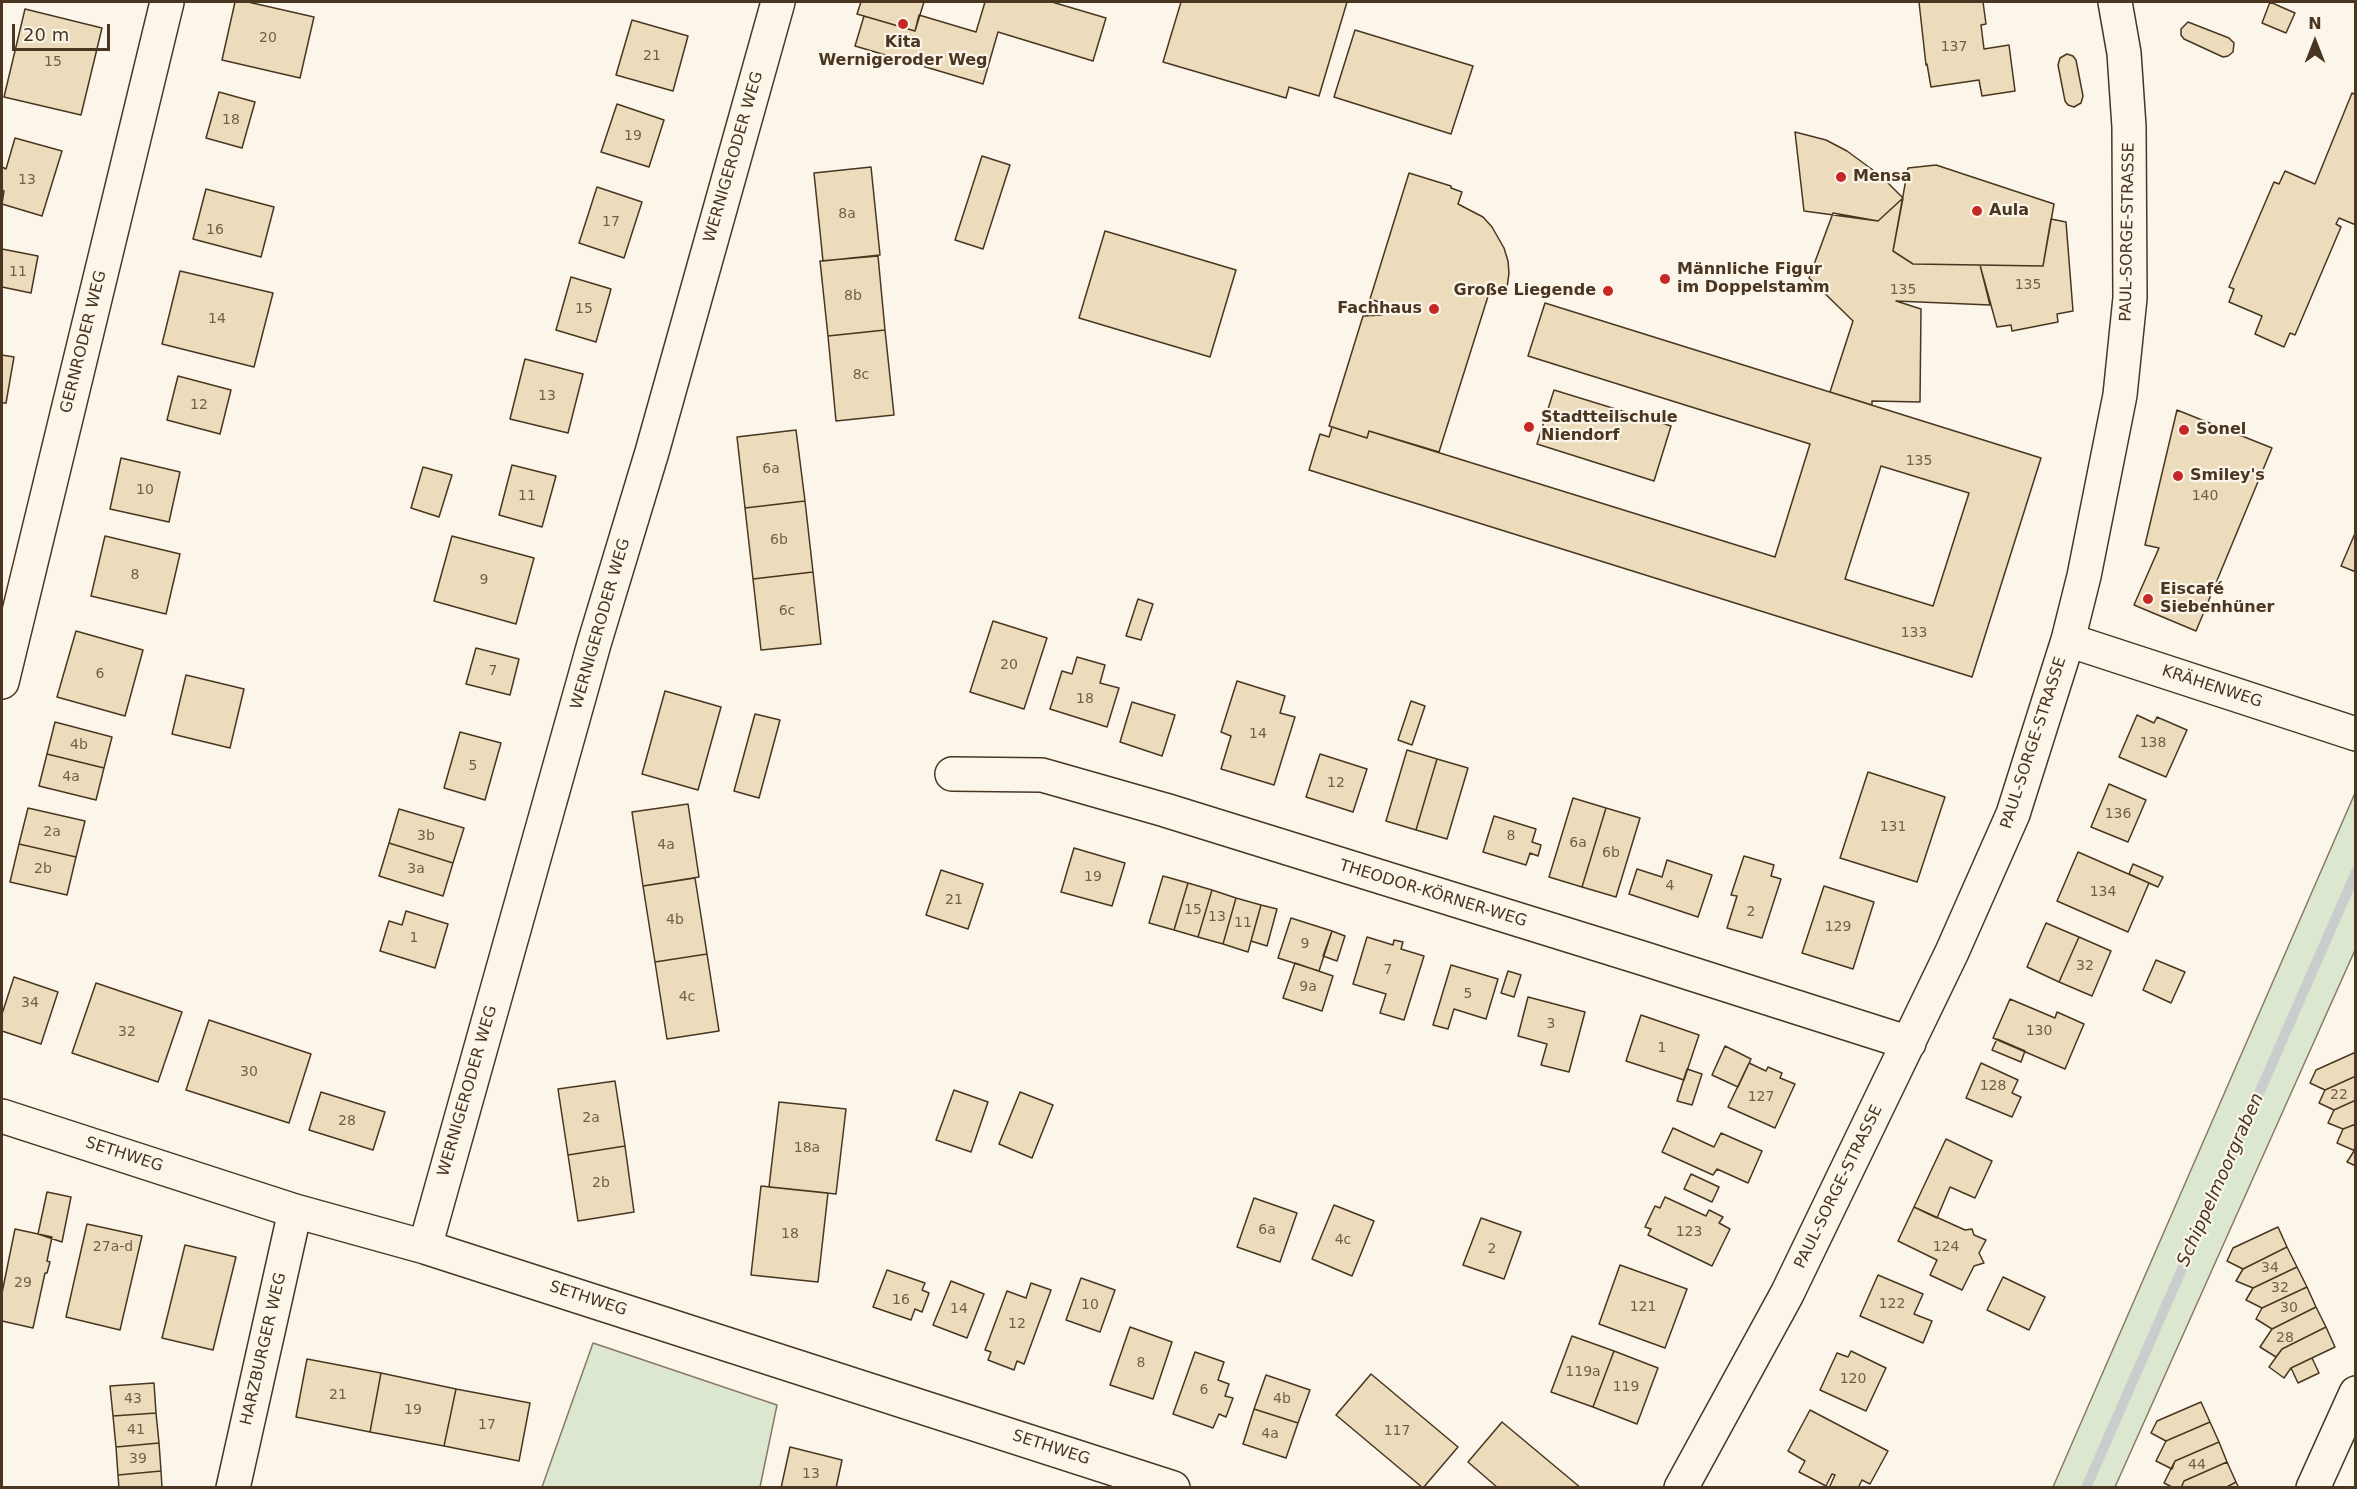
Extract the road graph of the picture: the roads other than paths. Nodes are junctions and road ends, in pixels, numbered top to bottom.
1 (167, 2) edge
2 (778, 2) edge
3 (2115, 2) edge
4 (2068, 640) junction
5 (2, 682) edge
6 (2355, 734) edge
7 (952, 774) dead end
8 (1909, 1043) junction
9 (2, 1116) edge
10 (295, 1211) junction
11 (425, 1247) junction
12 (2355, 1393) edge
13 (233, 1488) edge
14 (1173, 1488) edge
15 (1681, 1488) edge
16 (2313, 1488) edge

1 - 5 street, GERNRODER WEG
2 - 11 street, WERNIGERODER WEG
3 - 4 street, PAUL-SORGE-STRASSE
4 - 6 street, KRÄHENWEG
4 - 8 street, PAUL-SORGE-STRASSE
7 - 8 street, THEODOR-KÖRNER-WEG
8 - 15 street, PAUL-SORGE-STRASSE
9 - 10 street, SETHWEG
10 - 11 street, SETHWEG
10 - 13 street, HARZBURGER WEG
11 - 14 street, SETHWEG
12 - 16 street

